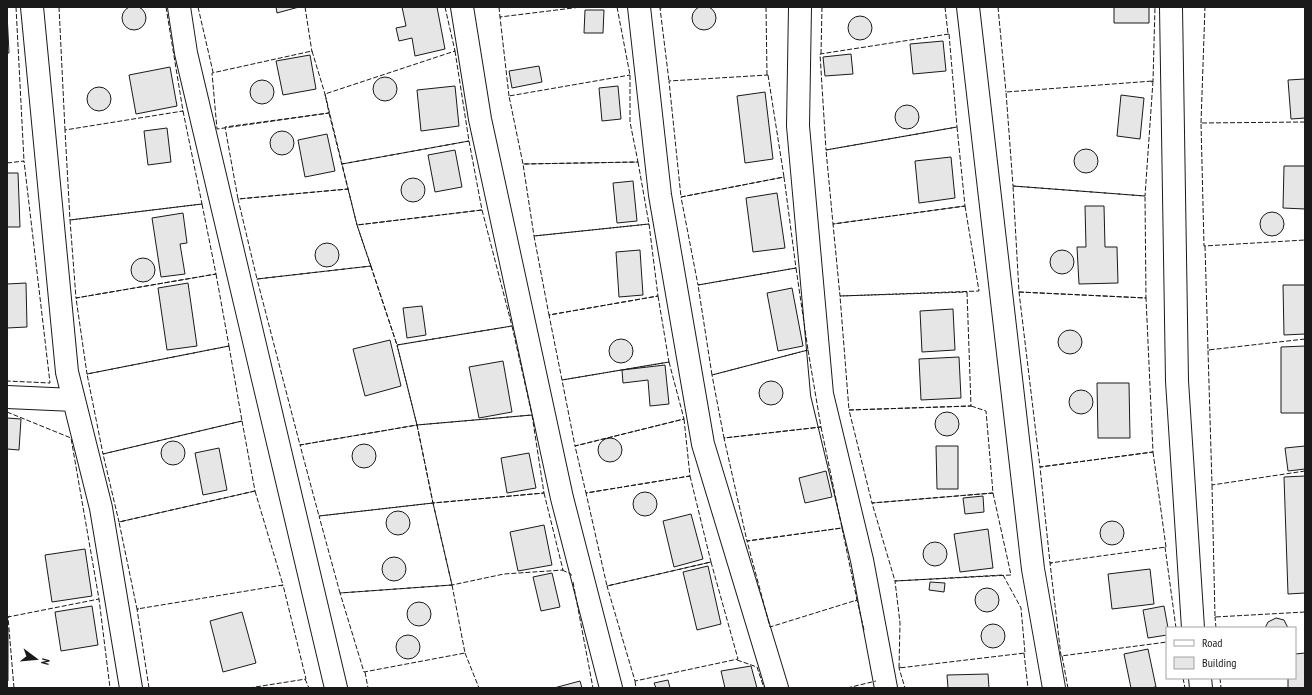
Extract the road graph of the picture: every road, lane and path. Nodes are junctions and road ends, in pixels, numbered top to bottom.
1 (32, 7) edge
2 (179, 7) edge
3 (462, 7) edge
4 (639, 7) edge
5 (800, 7) edge
6 (968, 7) edge
7 (1171, 7) edge
8 (7, 397) edge
9 (74, 400) junction
10 (1193, 627) edge
11 (131, 688) edge
12 (336, 688) edge
13 (611, 688) edge
14 (777, 688) edge
15 (886, 688) edge
16 (1054, 688) edge

1 - 9 street
2 - 12 street
3 - 13 street
4 - 14 street
5 - 15 street
6 - 16 street
7 - 10 street
8 - 9 street
9 - 11 street

